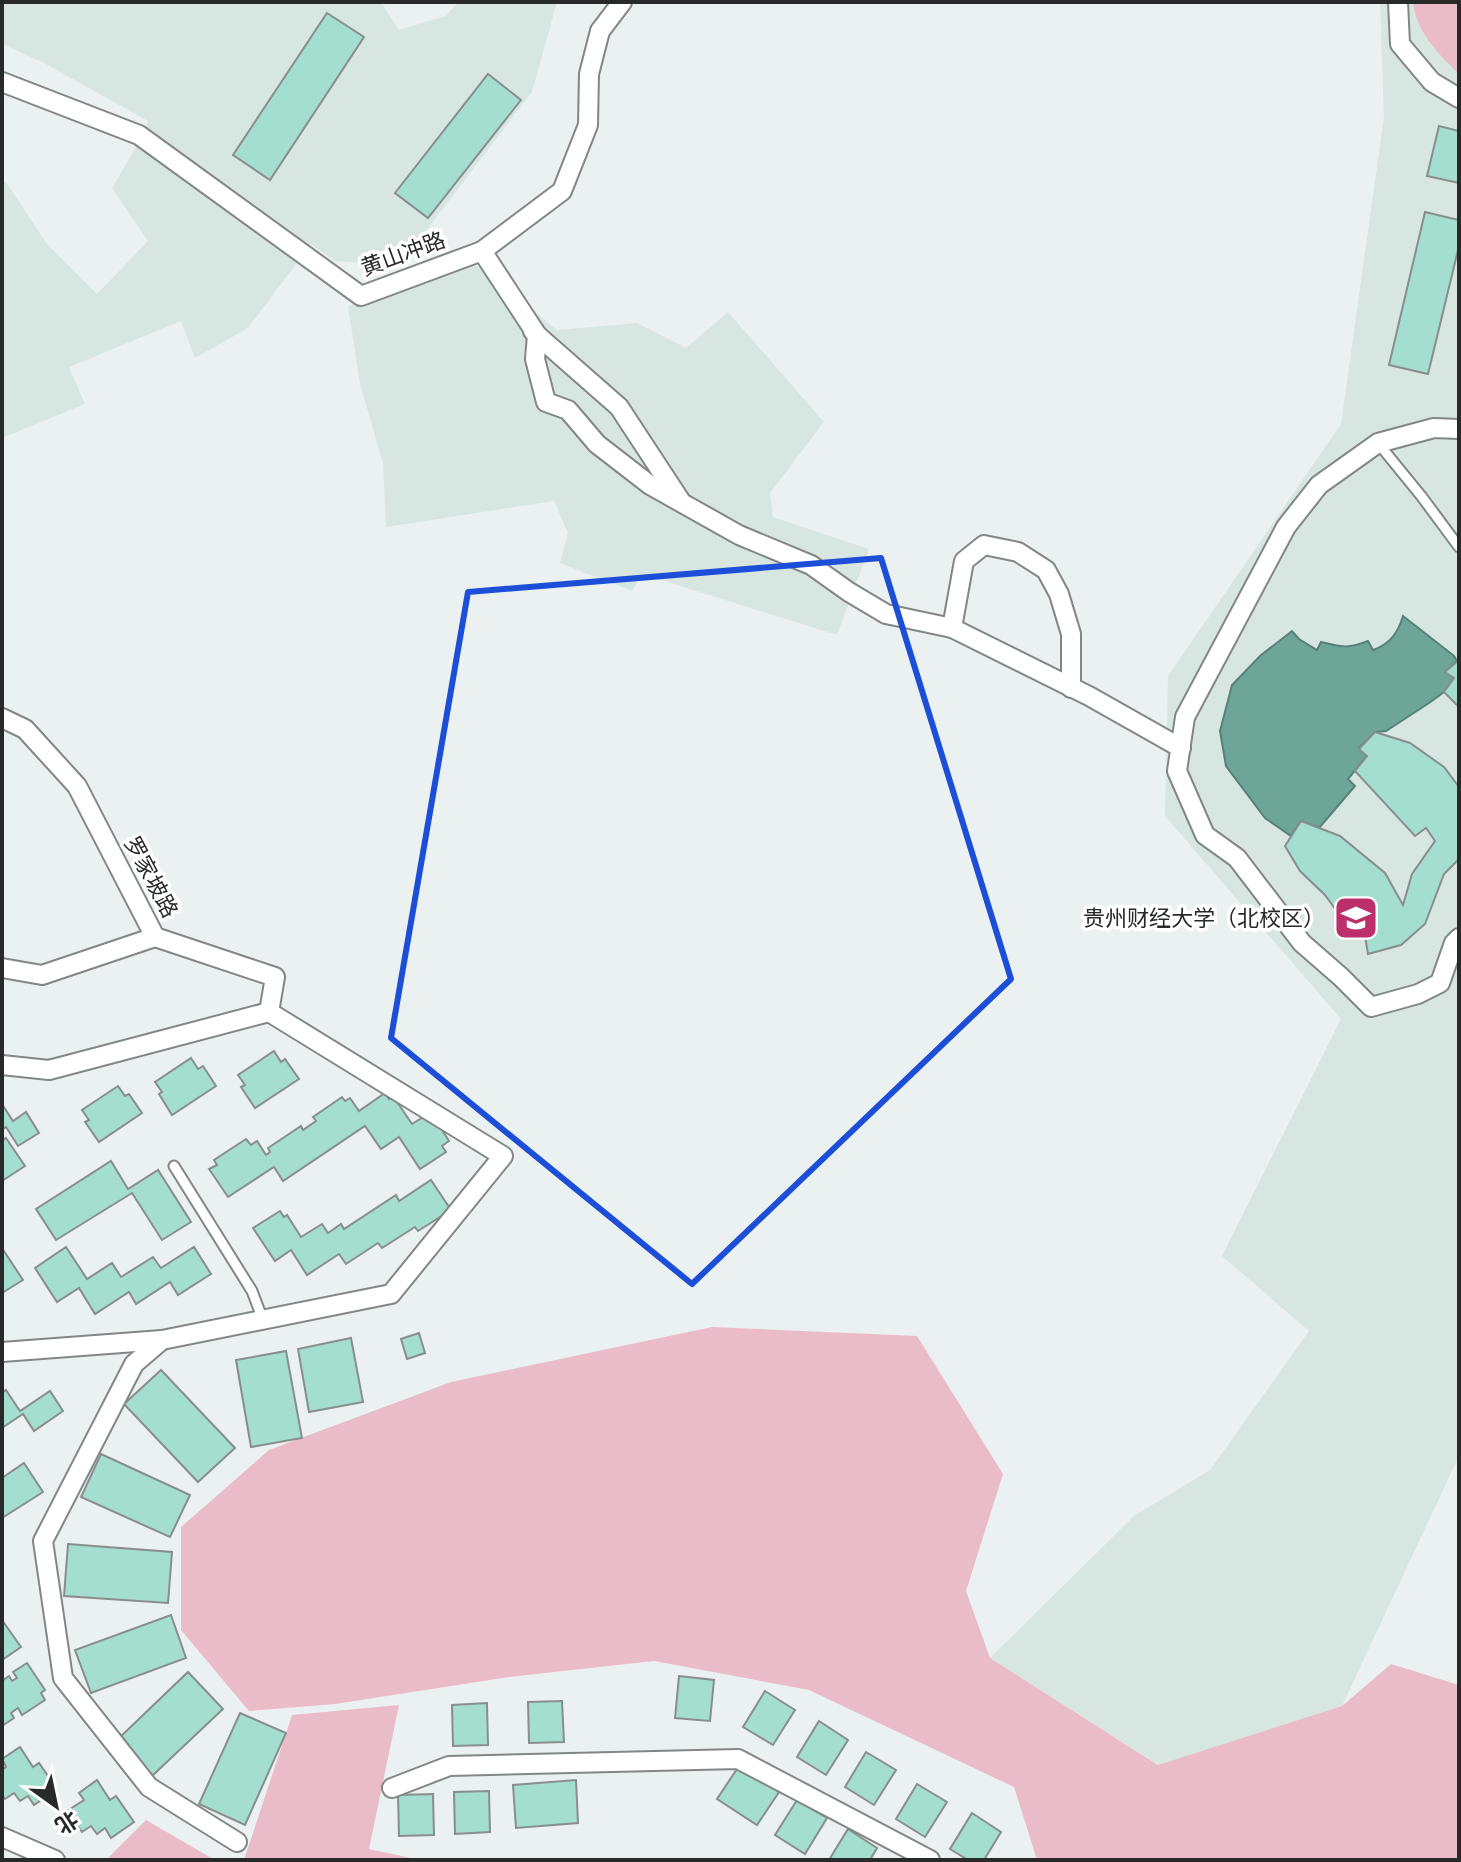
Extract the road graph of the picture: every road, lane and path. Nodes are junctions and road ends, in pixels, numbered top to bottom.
1 (622, 2) edge
2 (1398, 2) edge
3 (2, 82) edge
4 (1459, 98) edge
5 (482, 251) junction
6 (537, 335) junction
7 (1459, 429) edge
8 (1378, 443) junction
9 (681, 501) junction
10 (1459, 547) edge
11 (952, 628) junction
12 (1071, 688) junction
13 (2, 718) edge
14 (1181, 748) junction
15 (155, 937) junction
16 (1459, 938) edge
17 (2, 968) edge
18 (269, 1012) junction
19 (2, 1065) edge
20 (174, 1166) dead end
21 (263, 1320) junction
22 (162, 1340) junction
23 (2, 1352) edge
24 (392, 1788) dead end
25 (2, 1837) edge
26 (237, 1842) dead end
27 (926, 1859) edge
28 (55, 1860) edge

1 - 5 street, 黄山冲路
2 - 4 street
3 - 5 street, 黄山冲路
5 - 6 street
6 - 9 street
6 - 9 street
7 - 8 street
8 - 10 lane
8 - 14 street
9 - 11 street
11 - 12 street
11 - 12 street
12 - 14 street
13 - 15 street, 罗家坡路
14 - 16 street
15 - 17 street
15 - 18 street, 罗家坡路
18 - 19 street
18 - 21 street
20 - 21 lane
21 - 22 street
22 - 23 street
22 - 26 street
24 - 27 street
25 - 28 street

